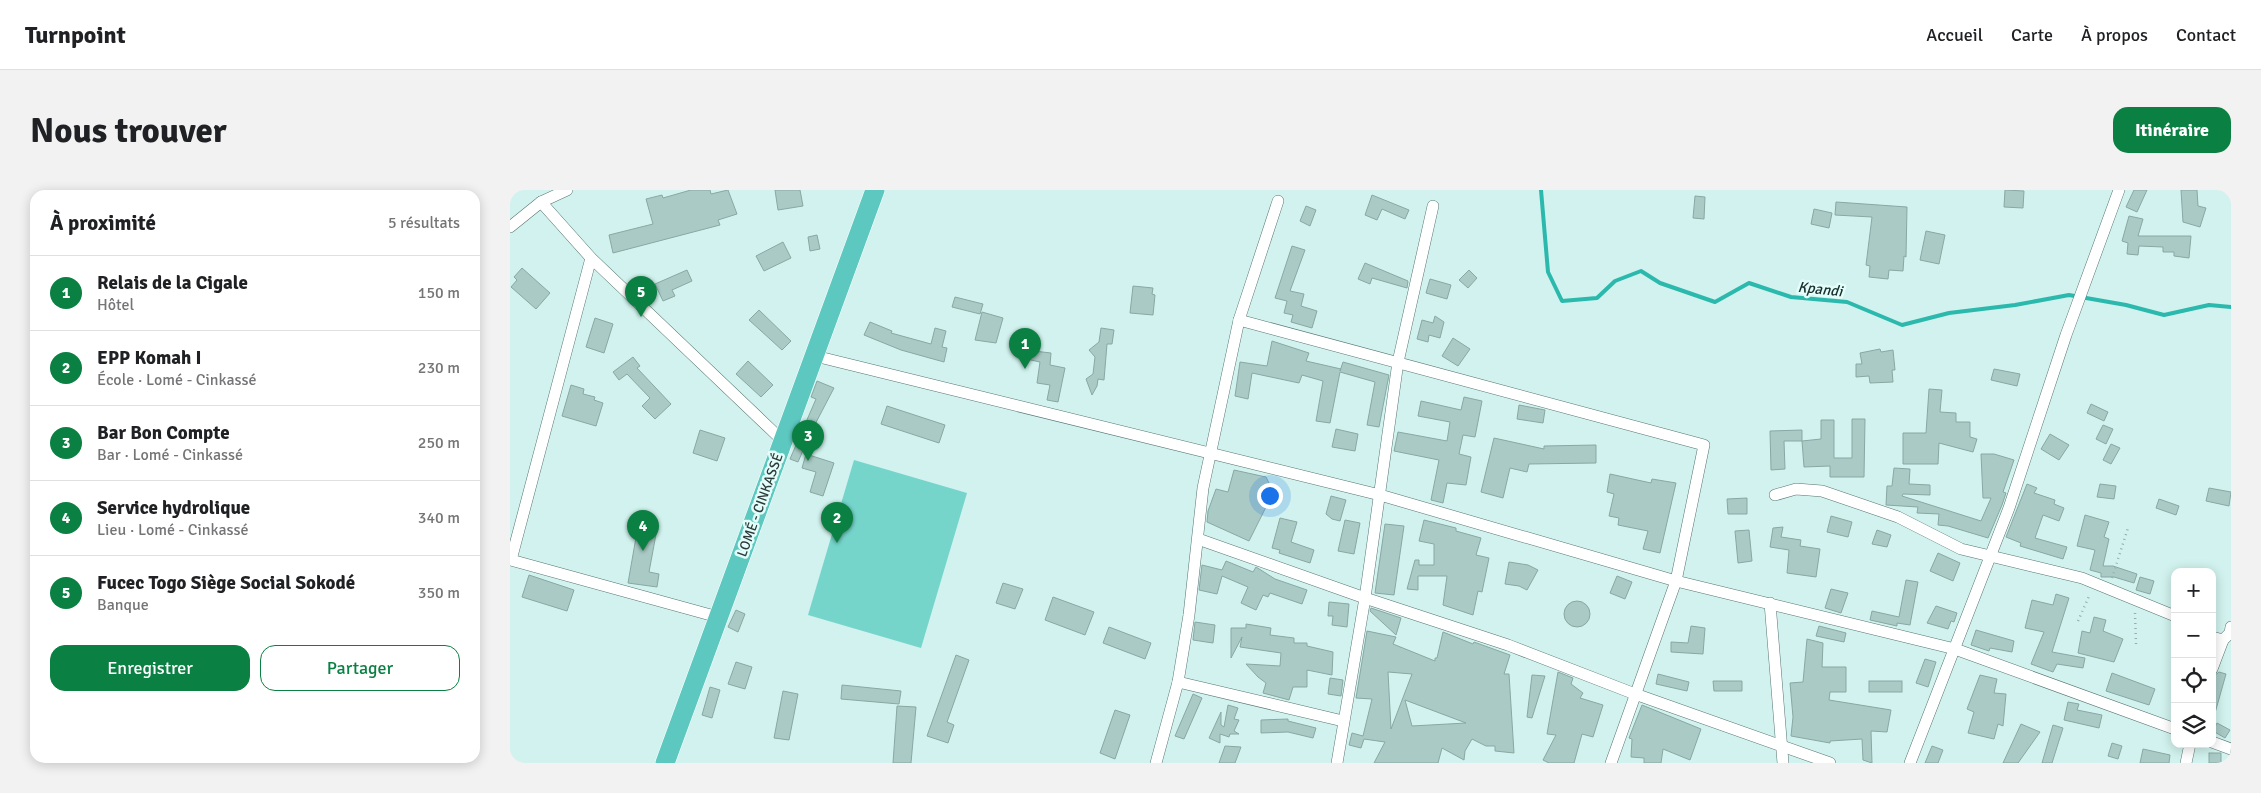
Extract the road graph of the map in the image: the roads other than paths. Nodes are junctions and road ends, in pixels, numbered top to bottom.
1 (567, 190) edge
2 (875, 190) edge
3 (2119, 190) edge
4 (1278, 201) dead end
5 (541, 202) junction
6 (1432, 206) dead end
7 (510, 228) edge
8 (591, 258) junction
9 (1239, 320) junction
10 (815, 356) junction
11 (1398, 362) junction
12 (783, 441) junction
13 (1210, 454) junction
14 (1380, 494) junction
15 (1775, 495) dead end
16 (1198, 539) junction
17 (1991, 555) junction
18 (510, 562) edge
19 (1676, 581) junction
20 (1365, 598) junction
21 (1770, 603) junction
22 (2171, 614) edge
23 (718, 617) junction
24 (2225, 634) edge
25 (1955, 649) junction
26 (2216, 658) edge
27 (1178, 682) junction
28 (1635, 694) junction
29 (1343, 721) junction
30 (2171, 727) edge
31 (2216, 743) edge
32 (1783, 746) junction
33 (2189, 748) edge
34 (2231, 749) edge
35 (666, 763) edge
36 (1156, 763) edge
37 (1337, 763) edge
38 (1611, 763) edge
39 (1784, 763) edge
40 (1830, 763) edge
41 (1910, 763) edge
42 (2186, 763) edge

1 - 5 street
2 - 10 highway, LOMÉ - CINKASSÉ
3 - 17 street
4 - 9 street
5 - 7 street
5 - 8 street
6 - 11 street
8 - 12 street
8 - 18 street
9 - 11 street
9 - 13 street
10 - 12 highway, LOMÉ - CINKASSÉ
10 - 13 street
11 - 14 street
11 - 19 street
12 - 23 highway, LOMÉ - CINKASSÉ
13 - 14 street
13 - 16 street
14 - 19 street
14 - 20 street
15 - 17 street
16 - 20 street
16 - 27 street
17 - 22 street
17 - 25 street
18 - 23 street
19 - 21 street
19 - 28 street
20 - 28 street
20 - 29 street
21 - 25 street
21 - 32 street
23 - 35 highway, LOMÉ - CINKASSÉ
24 - 26 street
25 - 30 street
25 - 41 street
27 - 29 street
27 - 36 street
28 - 32 street
28 - 38 street
29 - 37 street
31 - 34 street
32 - 39 street
32 - 40 street
33 - 42 street

